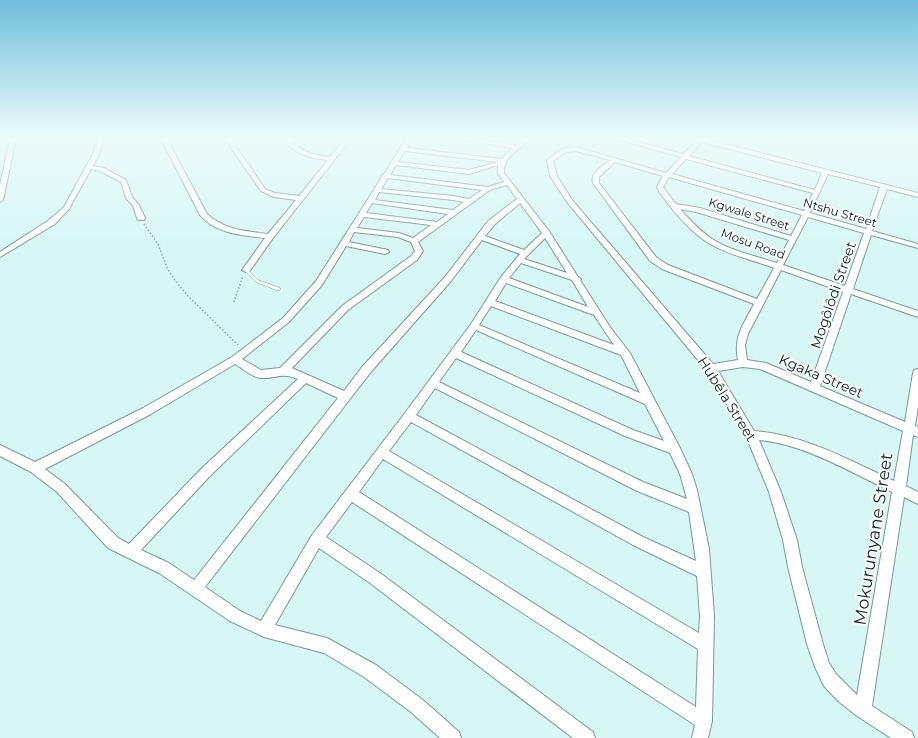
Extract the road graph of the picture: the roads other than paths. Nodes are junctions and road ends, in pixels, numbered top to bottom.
1 (6, 173) edge
2 (85, 173) edge
3 (111, 173) edge
4 (182, 173) edge
5 (251, 173) edge
6 (320, 173) edge
7 (386, 173) edge
8 (502, 173) edge
9 (554, 173) edge
10 (599, 173) edge
11 (661, 173) edge
12 (747, 173) edge
13 (825, 173) edge
14 (832, 173) edge
15 (667, 175) junction
16 (384, 176) junction
17 (507, 183) junction
18 (884, 187) junction
19 (488, 189) junction
20 (376, 190) junction
21 (816, 192) junction
22 (918, 195) edge
23 (300, 198) junction
24 (521, 199) junction
25 (0, 200) edge
26 (370, 201) junction
27 (468, 201) junction
28 (675, 206) junction
29 (453, 212) junction
30 (806, 214) junction
31 (362, 215) junction
32 (141, 218) road end
33 (438, 224) junction
34 (352, 230) junction
35 (869, 232) junction
36 (546, 233) junction
37 (270, 236) junction
38 (480, 237) junction
39 (792, 239) junction
40 (414, 241) junction
41 (344, 244) junction
42 (918, 246) edge
43 (385, 252) dead end
44 (0, 255) edge
45 (522, 256) junction
46 (778, 266) junction
47 (246, 270) joint
48 (504, 279) junction
49 (577, 279) junction
50 (278, 288) dead end
51 (848, 290) junction
52 (490, 302) junction
53 (760, 303) junction
54 (597, 313) junction
55 (918, 314) edge
56 (474, 326) junction
57 (454, 353) junction
58 (625, 353) junction
59 (235, 359) junction
60 (743, 363) junction
61 (711, 368) junction
62 (283, 371) junction
63 (918, 373) edge
64 (305, 378) junction
65 (433, 383) junction
66 (814, 388) junction
67 (345, 396) junction
68 (649, 401) junction
69 (409, 416) junction
70 (913, 430) edge
71 (751, 435) junction
72 (0, 450) edge
73 (675, 450) junction
74 (383, 453) junction
75 (35, 468) junction
76 (900, 490) junction
77 (351, 494) junction
78 (918, 498) edge
79 (694, 508) junction
80 (317, 539) junction
81 (130, 552) junction
82 (704, 572) junction
83 (196, 588) junction
84 (264, 630) junction
85 (707, 646) junction
86 (864, 710) junction
87 (704, 721) junction
88 (453, 738) edge
89 (587, 738) edge
90 (700, 738) edge
91 (906, 738) edge

1 - 25 street
2 - 44 street
3 - 32 street
4 - 37 street
5 - 23 street
6 - 23 street
7 - 16 street
8 - 17 street
9 - 61 street, Hubêla Street
10 - 53 street
11 - 15 street, Ntshu Street
12 - 21 street
13 - 21 street
14 - 18 street
15 - 28 street, Mosu Road
15 - 30 street, Ntshu Street
16 - 19 street
16 - 20 street
17 - 19 street
17 - 24 street
18 - 22 street
18 - 35 street, Mogôlôdi Street
19 - 27 street
20 - 26 street
20 - 27 street
21 - 30 street
23 - 37 street
24 - 36 street
24 - 38 street
26 - 29 street
26 - 31 street
27 - 29 street
28 - 39 street, Kgwale Street
28 - 46 street, Mosu Road
29 - 33 street
30 - 35 street, Ntshu Street
30 - 39 street
31 - 33 street
31 - 34 street
33 - 40 street
34 - 40 street
34 - 41 street
35 - 42 street, Ntshu Street
35 - 51 street, Mogôlôdi Street
36 - 45 street
36 - 49 street
37 - 47 street
38 - 45 street
38 - 67 street
39 - 46 street
40 - 62 street
41 - 43 street
41 - 59 street
45 - 48 street
45 - 49 street
46 - 51 street, Mosu Road
46 - 53 street
47 - 50 lane
48 - 52 street
48 - 54 street
49 - 54 street
51 - 55 street, Mosu Road
51 - 66 street, Mogôlôdi Street
52 - 56 street
52 - 58 street
53 - 60 street
54 - 58 street
56 - 57 street
56 - 68 street
57 - 65 street
57 - 73 street
58 - 68 street
59 - 62 street
59 - 75 street
60 - 61 street, Kgaka Street
60 - 66 street, Kgaka Street
61 - 71 street, Hubêla Street
62 - 64 street
63 - 70 street, Mokurunyane Street
64 - 67 street
64 - 81 street
65 - 69 street
65 - 79 street
66 - 70 street, Kgaka Street
67 - 83 street
68 - 73 street
69 - 74 street
69 - 82 street
70 - 76 street, Mokurunyane Street
71 - 76 street
71 - 86 street, Hubêla Street
72 - 75 street
73 - 79 street
74 - 77 street
74 - 85 street
75 - 81 street
76 - 78 street
76 - 86 street, Mokurunyane Street
77 - 80 street
77 - 87 street
79 - 82 street
80 - 84 street
80 - 89 street
81 - 83 street
82 - 85 street
83 - 84 street
84 - 88 street
85 - 87 street
86 - 91 street, Hubêla Street
87 - 90 street

